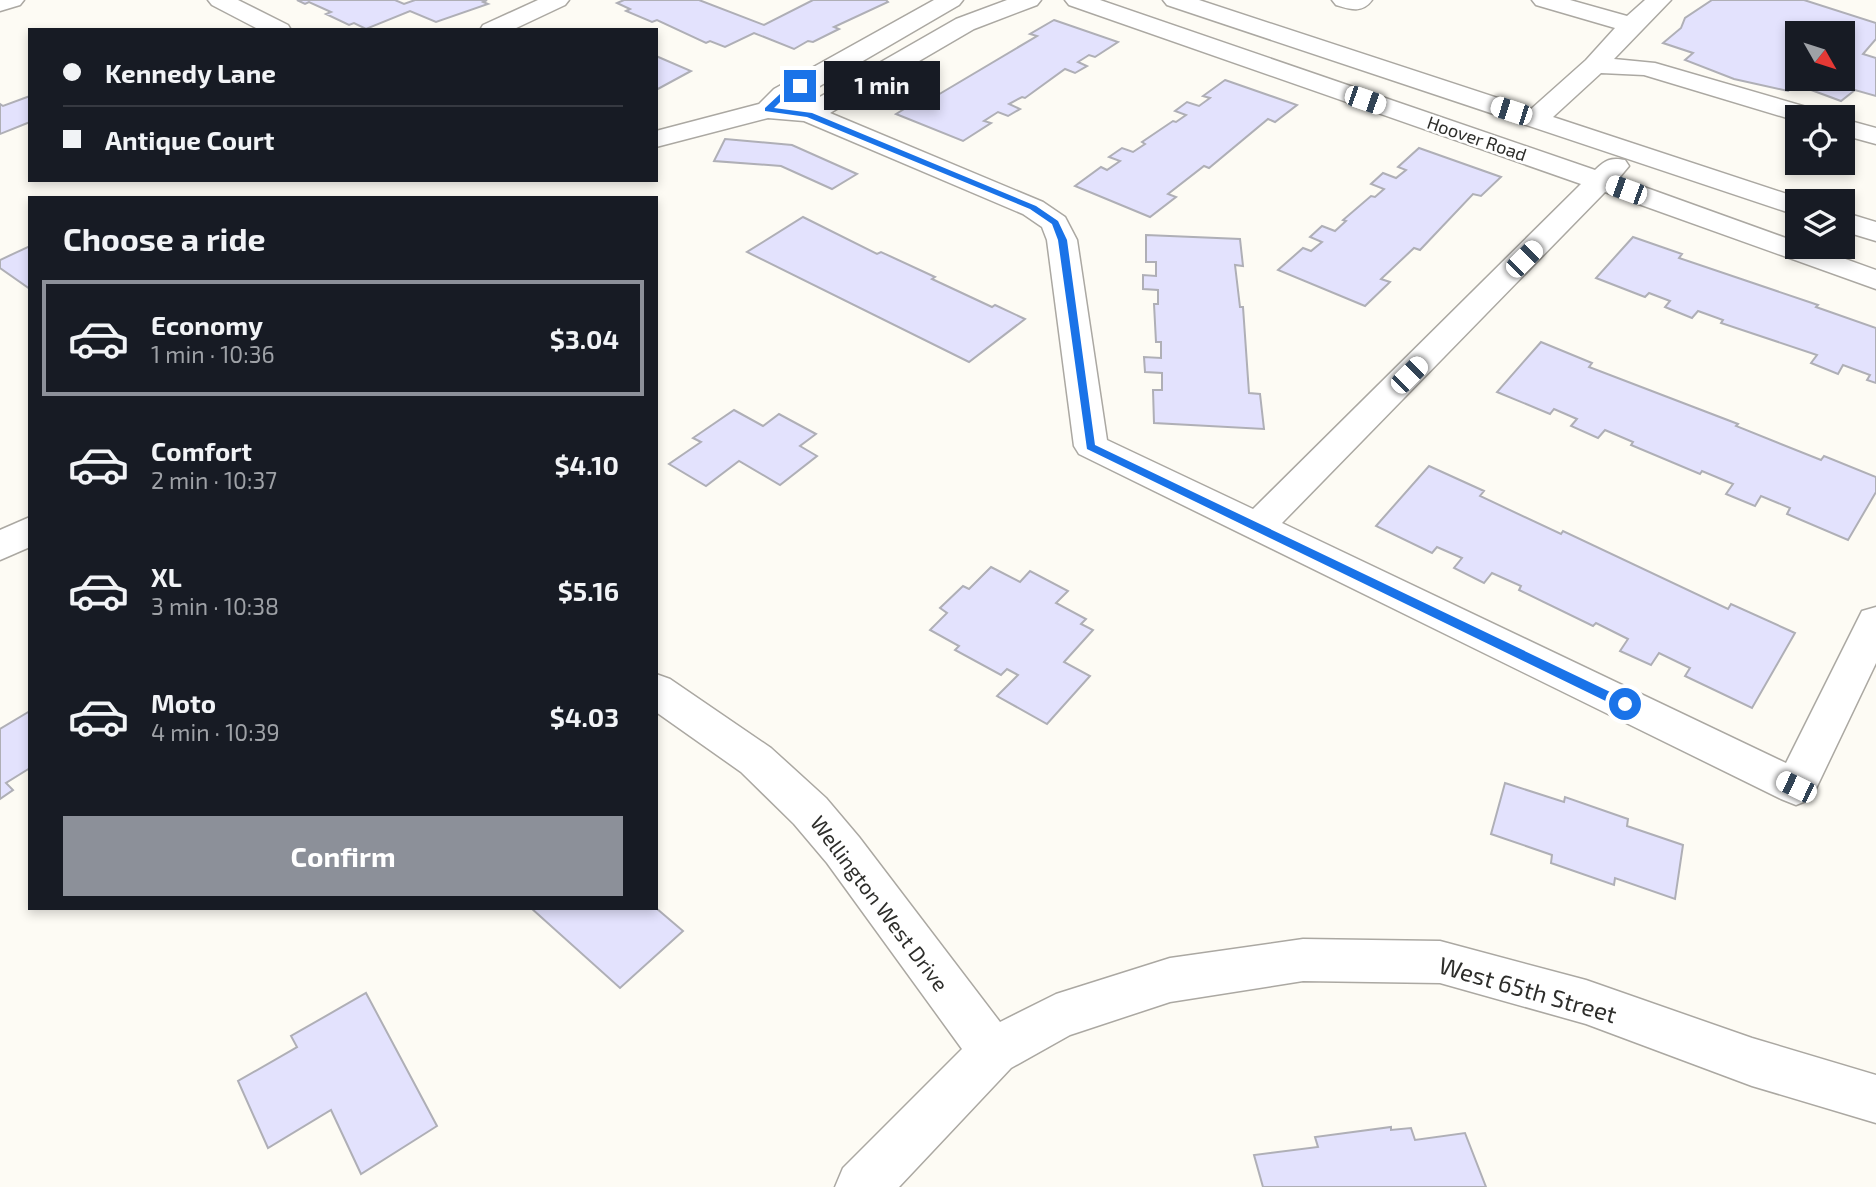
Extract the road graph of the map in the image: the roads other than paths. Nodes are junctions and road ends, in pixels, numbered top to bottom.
1 (12, 0) edge
2 (220, 0) edge
3 (557, 0) edge
4 (951, 0) edge
5 (1029, 0) edge
6 (1077, 0) edge
7 (1175, 0) edge
8 (1544, 0) edge
9 (1659, 0) edge
10 (0, 4) edge
11 (1631, 25) junction
12 (275, 28) edge
13 (496, 28) edge
14 (1595, 65) junction
15 (1785, 109) edge
16 (768, 110) junction
17 (809, 114) junction
18 (1537, 119) junction
19 (1855, 130) edge
20 (1876, 136) edge
21 (658, 138) edge
22 (1630, 150) junction
23 (1601, 181) junction
24 (1785, 202) edge
25 (1855, 224) edge
26 (1876, 232) edge
27 (1876, 280) edge
28 (1257, 527) junction
29 (28, 531) edge
30 (0, 547) edge
31 (1876, 621) edge
32 (658, 691) edge
33 (993, 1052) junction
34 (1876, 1099) edge
35 (862, 1187) edge

1 - 10 street
2 - 12 street
3 - 13 street
4 - 16 street
5 - 17 street
6 - 23 street, Hoover Road
7 - 18 street, Hoover Road
8 - 11 street
9 - 11 street
11 - 14 street
14 - 15 street
14 - 18 street
16 - 17 street
16 - 21 street
17 - 28 street
18 - 22 street, Hoover Road
19 - 20 street
22 - 23 street
22 - 24 street, Hoover Road
23 - 27 street, Hoover Road
23 - 28 street
25 - 26 street
28 - 31 street
29 - 30 street
32 - 33 street, Wellington West Drive
33 - 34 street, West 65th Street
33 - 35 street, West 65th Street

